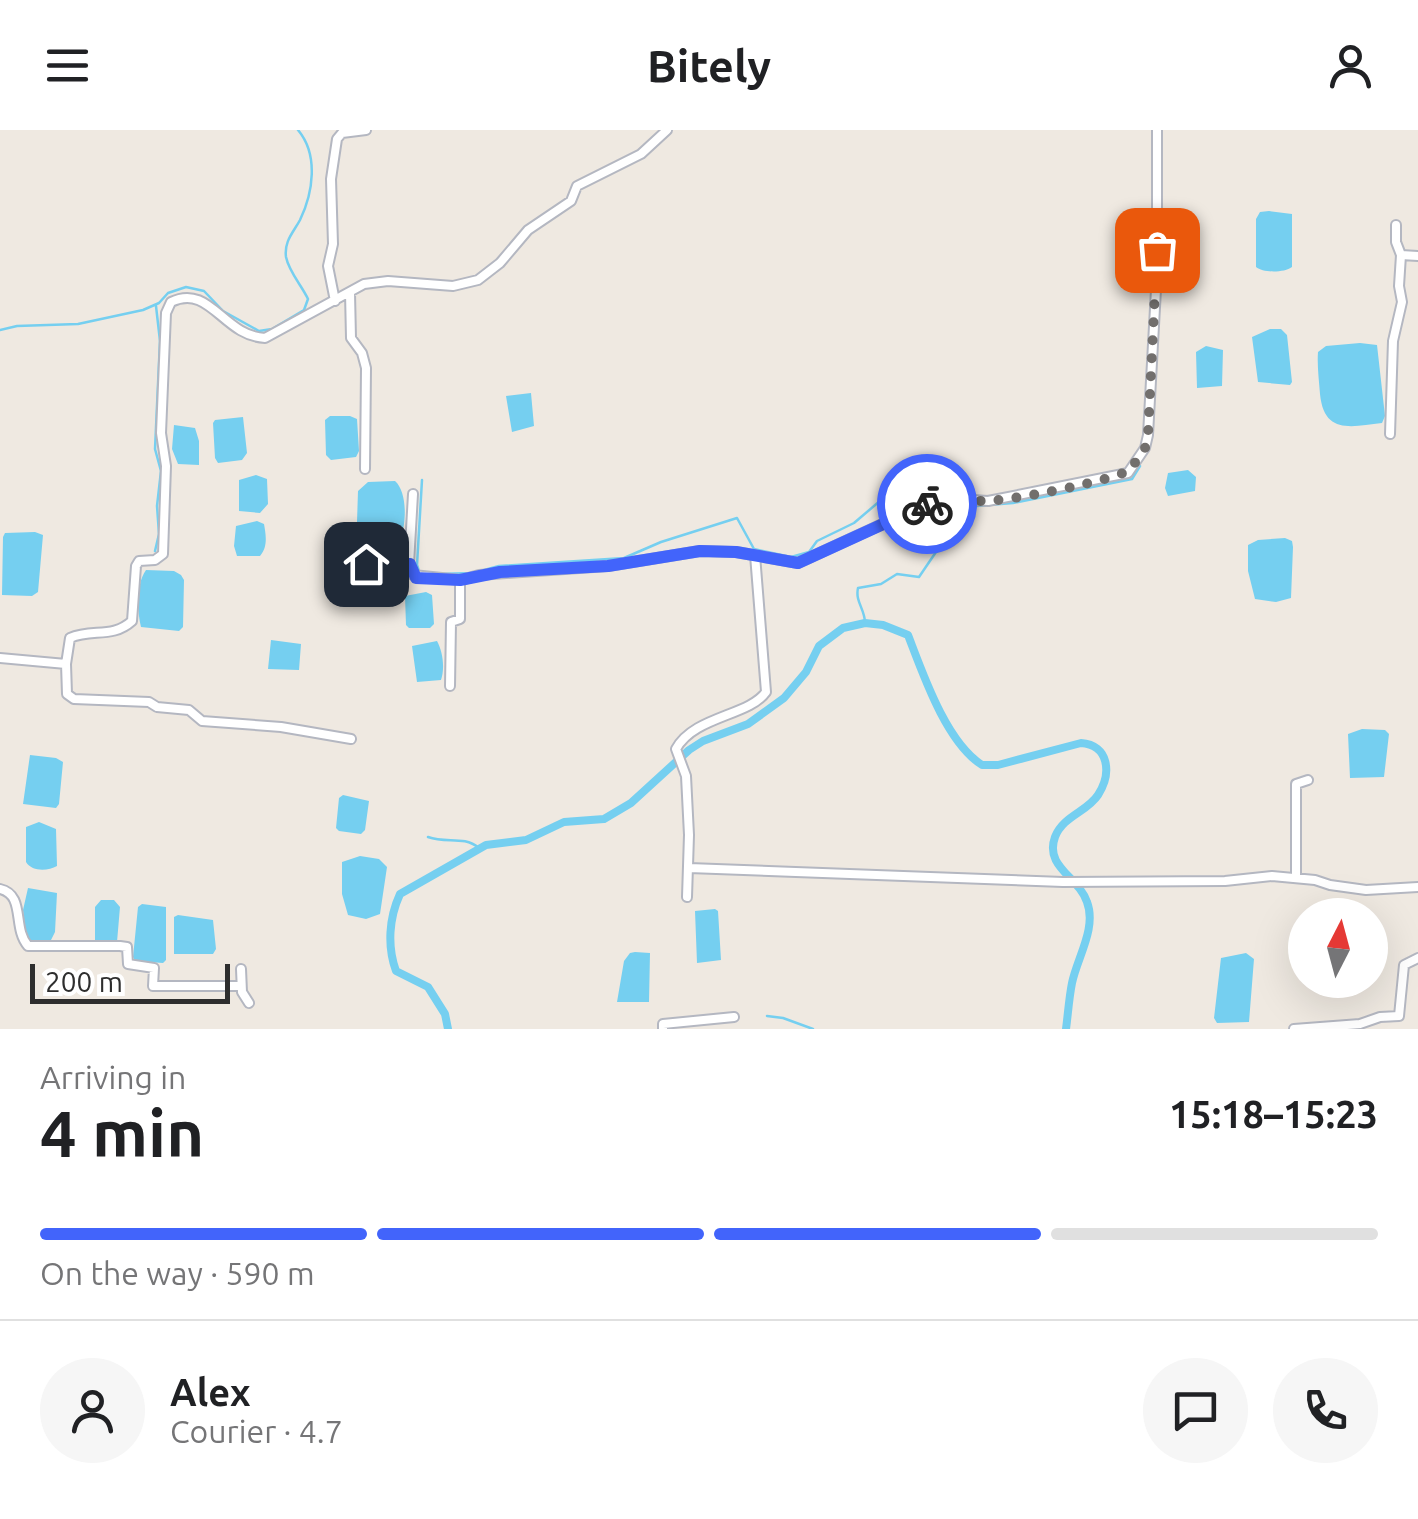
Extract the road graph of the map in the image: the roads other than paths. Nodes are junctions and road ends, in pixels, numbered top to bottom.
1 (366, 130) edge
2 (667, 130) edge
3 (1157, 130) edge
4 (1396, 225) dead end
5 (1401, 254) junction
6 (1418, 256) edge
7 (350, 294) junction
8 (336, 301) junction
9 (1390, 434) dead end
10 (365, 469) dead end
11 (413, 494) dead end
12 (755, 556) junction
13 (356, 562) dead end
14 (410, 564) junction
15 (460, 580) junction
16 (0, 658) edge
17 (66, 664) junction
18 (450, 686) dead end
19 (351, 739) dead end
20 (1308, 780) dead end
21 (689, 868) junction
22 (1296, 878) junction
23 (1418, 886) edge
24 (0, 889) edge
25 (687, 897) dead end
26 (1418, 958) edge
27 (241, 969) dead end
28 (241, 986) junction
29 (249, 1002) dead end
30 (734, 1017) dead end
31 (1372, 1025) edge
32 (663, 1029) edge
33 (1294, 1029) edge

1 - 8 street
2 - 7 street
3 - 12 street
4 - 5 street
5 - 6 street
5 - 9 street
7 - 8 street
7 - 10 street
8 - 17 street
11 - 14 street
12 - 15 street
12 - 21 street
13 - 14 street
14 - 15 street
15 - 18 street
16 - 17 street
17 - 19 street
20 - 22 street
21 - 22 street
21 - 25 street
22 - 23 street
24 - 28 street
26 - 31 street
27 - 28 street
28 - 29 street
30 - 32 street
31 - 33 street

